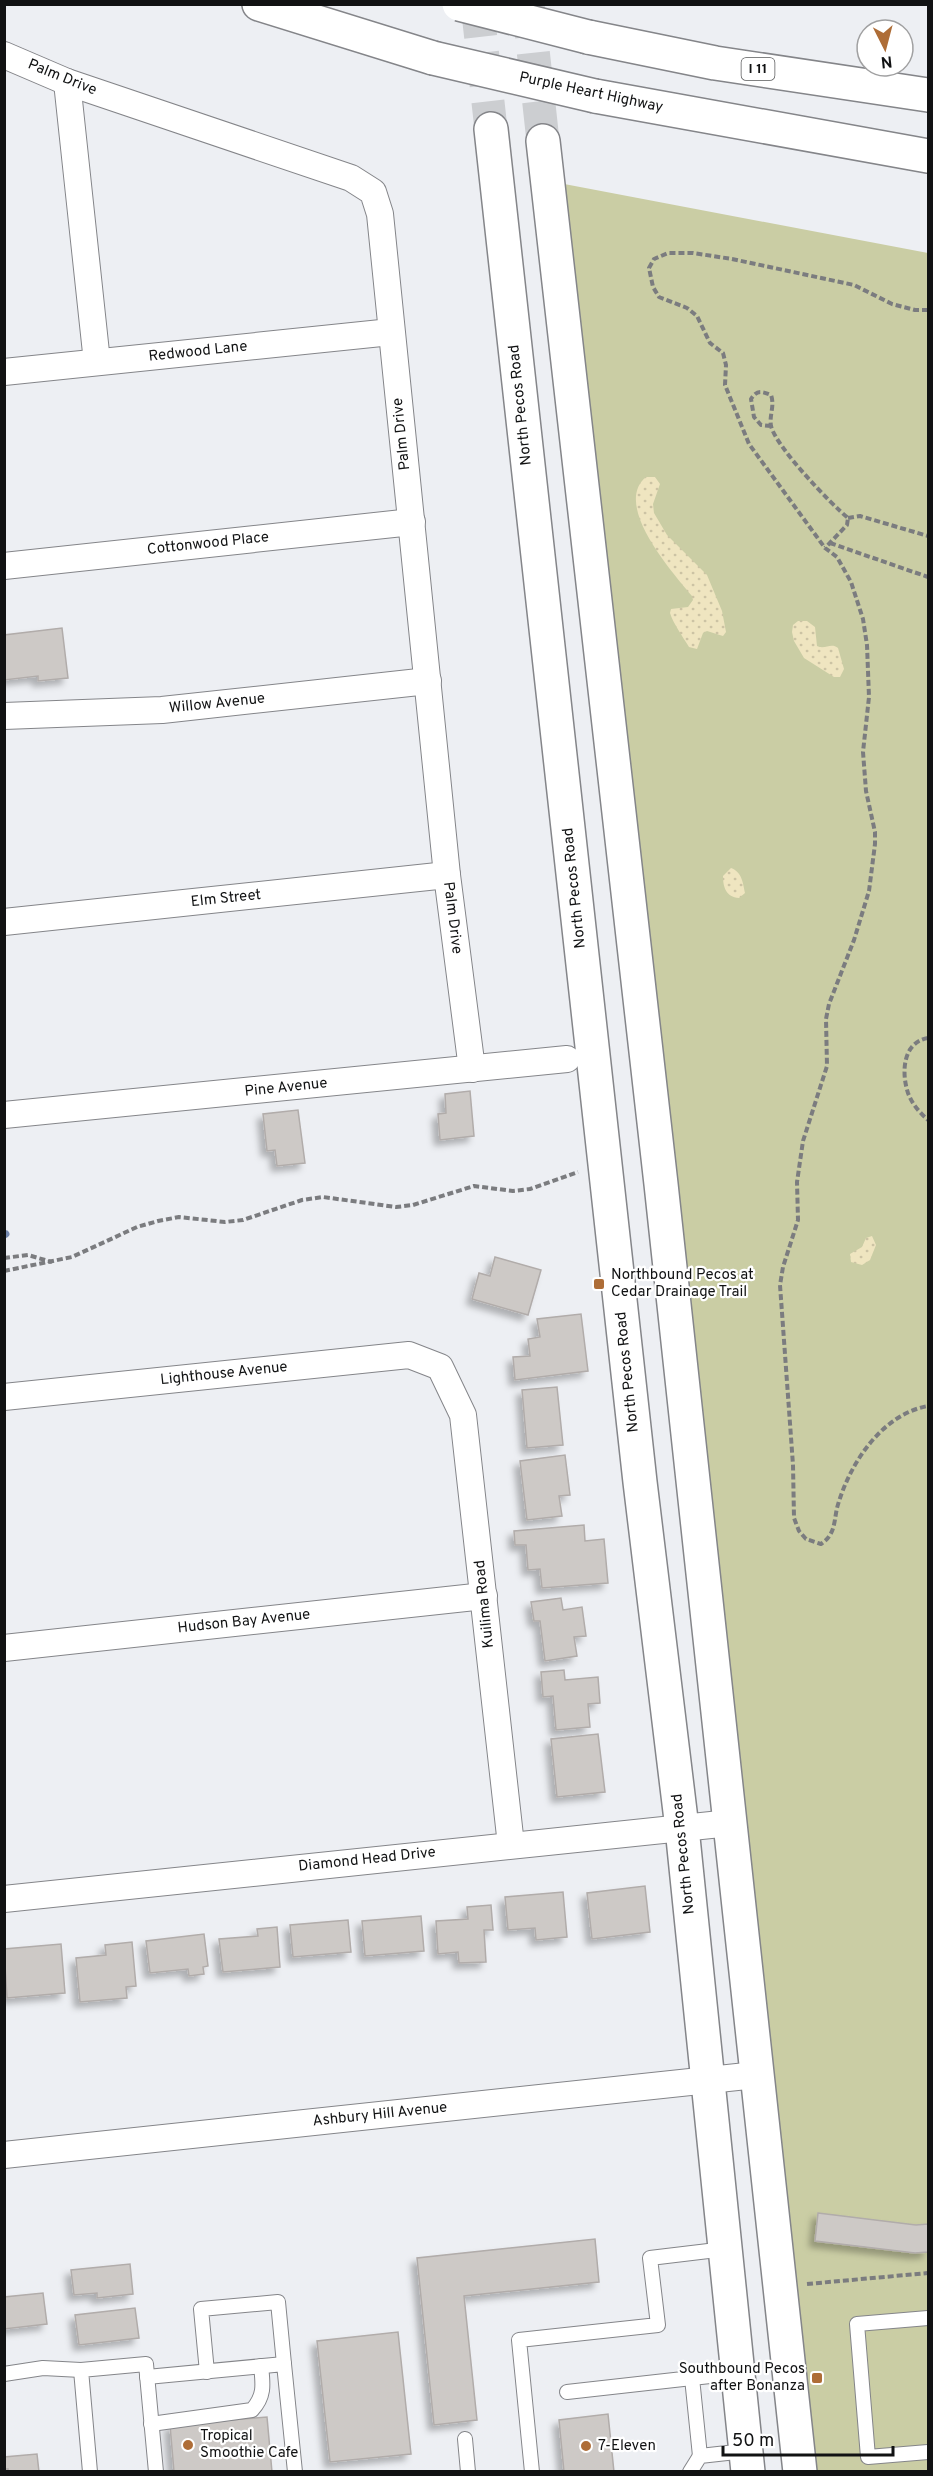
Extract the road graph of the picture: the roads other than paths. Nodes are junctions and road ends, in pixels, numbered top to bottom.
1 (259, 4) edge
2 (459, 4) edge
3 (4, 55) edge
4 (67, 82) junction
5 (928, 94) edge
6 (491, 129) tunnel mouth
7 (543, 141) tunnel mouth
8 (928, 156) edge
9 (391, 332) junction
10 (98, 362) junction
11 (4, 372) edge
12 (412, 522) junction
13 (4, 566) edge
14 (428, 681) junction
15 (4, 716) edge
16 (447, 875) junction
17 (4, 922) edge
18 (567, 1059) dead end
19 (472, 1069) junction
20 (4, 1115) edge
21 (440, 1367) joint
22 (4, 1397) edge
23 (484, 1596) junction
24 (4, 1648) edge
25 (730, 1823) junction
26 (682, 1828) junction
27 (511, 1845) junction
28 (4, 1899) edge
29 (756, 2074) junction
30 (707, 2079) junction
31 (4, 2155) edge
32 (725, 2249) junction
33 (928, 2318) edge
34 (284, 2364) junction
35 (261, 2366) junction
36 (81, 2370) junction
37 (207, 2372) junction
38 (737, 2373) junction
39 (4, 2374) edge
40 (147, 2377) junction
41 (692, 2378) junction
42 (567, 2392) dead end
43 (152, 2424) junction
44 (465, 2439) dead end
45 (928, 2452) edge
46 (700, 2456) junction
47 (746, 2461) edge
48 (90, 2472) edge
49 (156, 2472) edge
50 (294, 2472) edge
51 (468, 2472) edge
52 (532, 2472) edge
53 (690, 2472) edge
54 (800, 2472) edge

1 - 8 main road, Purple Heart Highway, bridge
2 - 5 main road, I 11, bridge
3 - 4 street, Palm Drive
4 - 9 street, Palm Drive
4 - 10 street
6 - 26 main road, North Pecos Road
7 - 25 main road
9 - 10 street, Redwood Lane
9 - 12 street, Palm Drive
10 - 11 street, Redwood Lane
12 - 13 street, Cottonwood Place
12 - 14 street, Palm Drive
14 - 15 street, Willow Avenue
14 - 16 street, Palm Drive
16 - 17 street, Elm Street
16 - 19 street, Palm Drive
18 - 19 street, Pine Avenue
19 - 20 street, Pine Avenue
21 - 22 street, Lighthouse Avenue
21 - 23 street, Kuilima Road
23 - 24 street, Hudson Bay Avenue
23 - 27 street, Kuilima Road
25 - 26 street, Diamond Head Drive
25 - 29 main road
26 - 27 street, Diamond Head Drive
26 - 30 main road, North Pecos Road
27 - 28 street, Diamond Head Drive
29 - 30 street, Ashbury Hill Avenue
29 - 54 main road
30 - 31 street, Ashbury Hill Avenue
30 - 32 main road, North Pecos Road
32 - 38 main road, North Pecos Road
32 - 52 lane
33 - 45 lane
34 - 35 lane
34 - 37 lane
34 - 50 lane
35 - 37 lane
35 - 43 lane
36 - 39 lane
36 - 40 lane
36 - 48 lane
37 - 40 lane
38 - 41 lane
38 - 47 main road, North Pecos Road
40 - 43 lane
41 - 42 lane
41 - 46 lane
43 - 49 lane
44 - 51 lane
46 - 47 lane
46 - 53 lane

